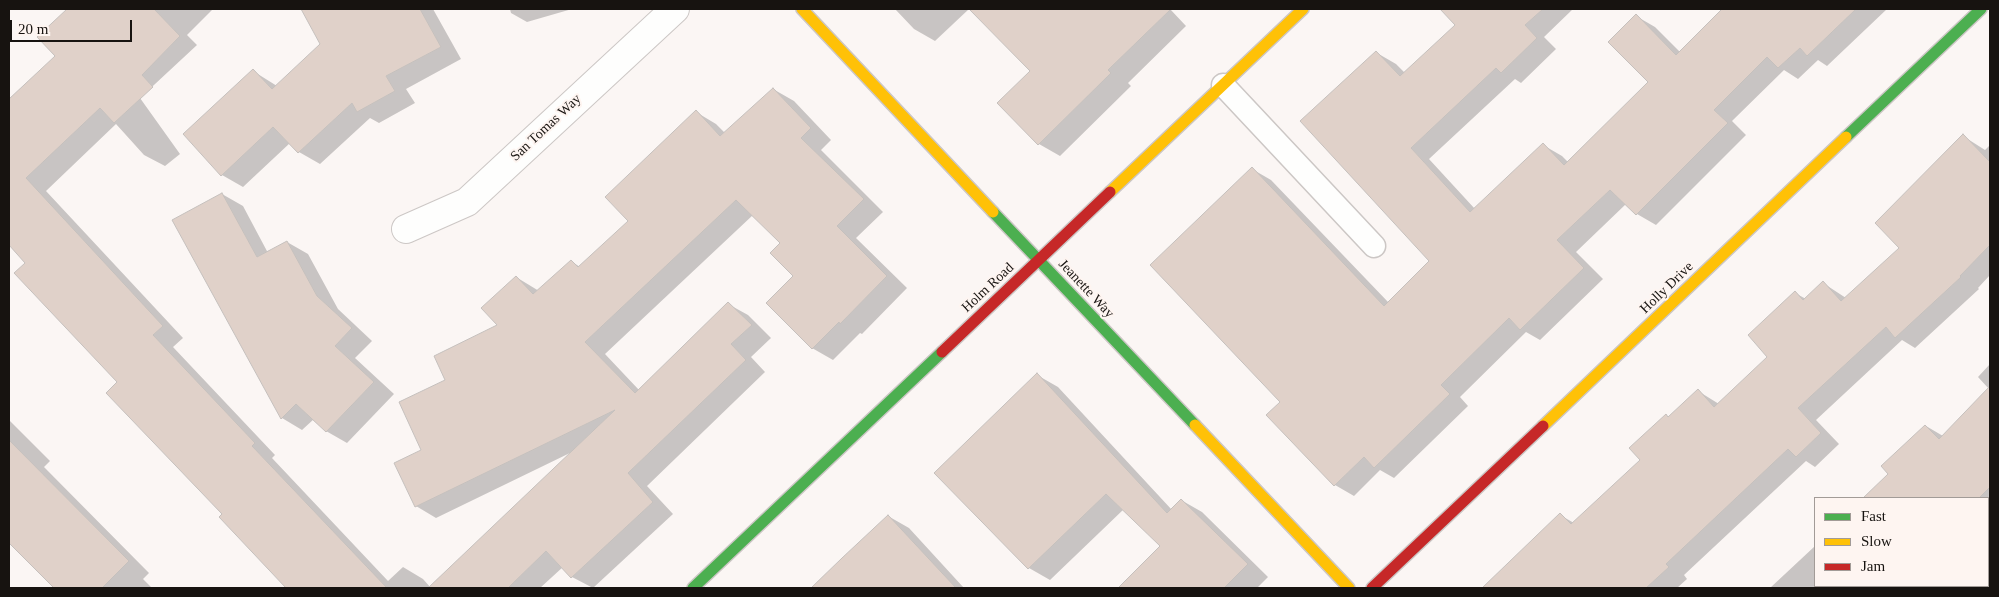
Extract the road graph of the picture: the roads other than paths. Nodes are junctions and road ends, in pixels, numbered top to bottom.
1 (675, 9) edge
2 (802, 9) edge
3 (1302, 9) edge
4 (1982, 9) edge
5 (1222, 85) junction
6 (406, 229) dead end
7 (1374, 246) dead end
8 (1039, 261) junction
9 (694, 588) edge
10 (1349, 588) edge
11 (1372, 588) edge

1 - 6 street, San Tomas Way
2 - 8 street, Jeanette Way
3 - 5 street, Holm Road
4 - 11 street, Holly Drive
5 - 7 lane
5 - 8 street, Holm Road
8 - 9 street, Holm Road
8 - 10 street, Jeanette Way

